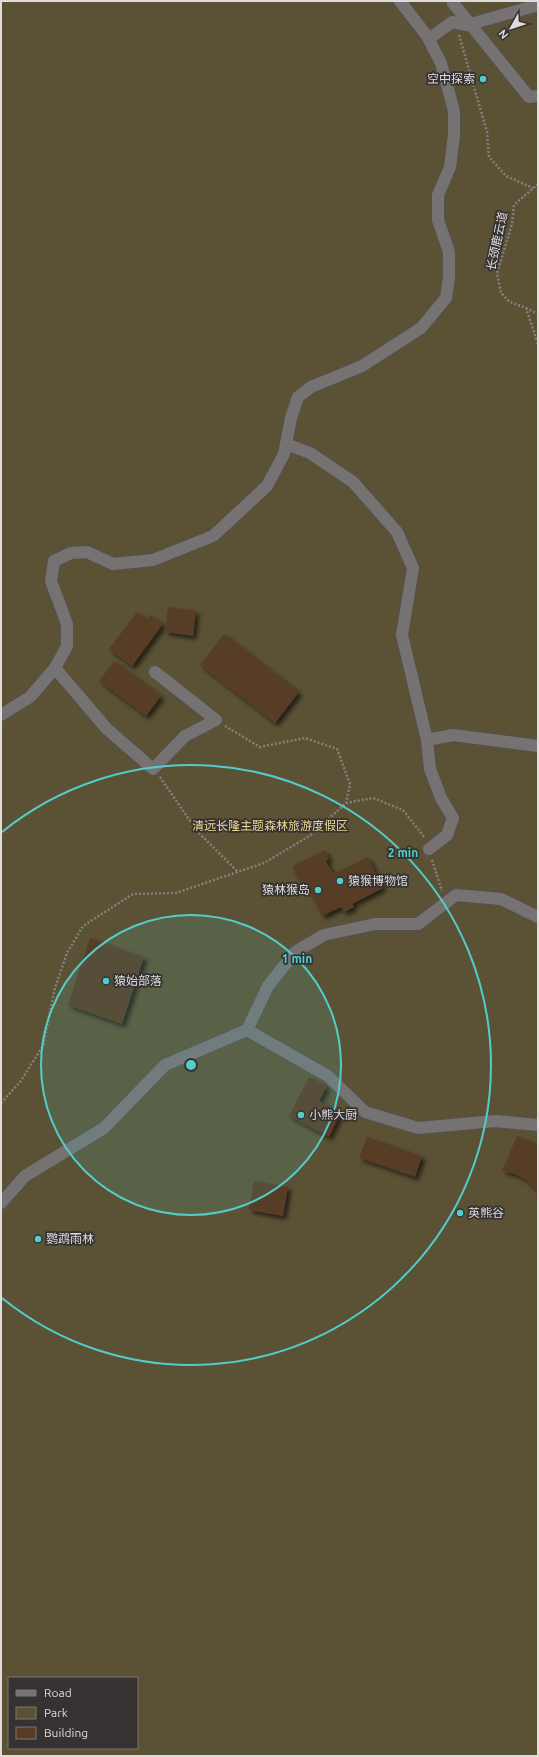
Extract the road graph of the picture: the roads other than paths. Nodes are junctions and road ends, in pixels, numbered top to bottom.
1 (400, 1) edge
2 (454, 1) edge
3 (538, 5) edge
4 (470, 24) junction
5 (429, 39) junction
6 (538, 96) edge
7 (286, 444) junction
8 (55, 668) junction
9 (155, 672) dead end
10 (1, 715) edge
11 (427, 740) junction
12 (538, 746) edge
13 (429, 849) road end
14 (538, 917) edge
15 (247, 1030) junction
16 (538, 1125) edge
17 (1, 1203) edge

1 - 5 street
2 - 4 street
3 - 4 street
4 - 5 street
4 - 6 street
5 - 7 street
7 - 8 street
7 - 11 street
8 - 9 street
8 - 10 street
11 - 12 street
11 - 13 street
14 - 15 street
15 - 16 street
15 - 17 street

